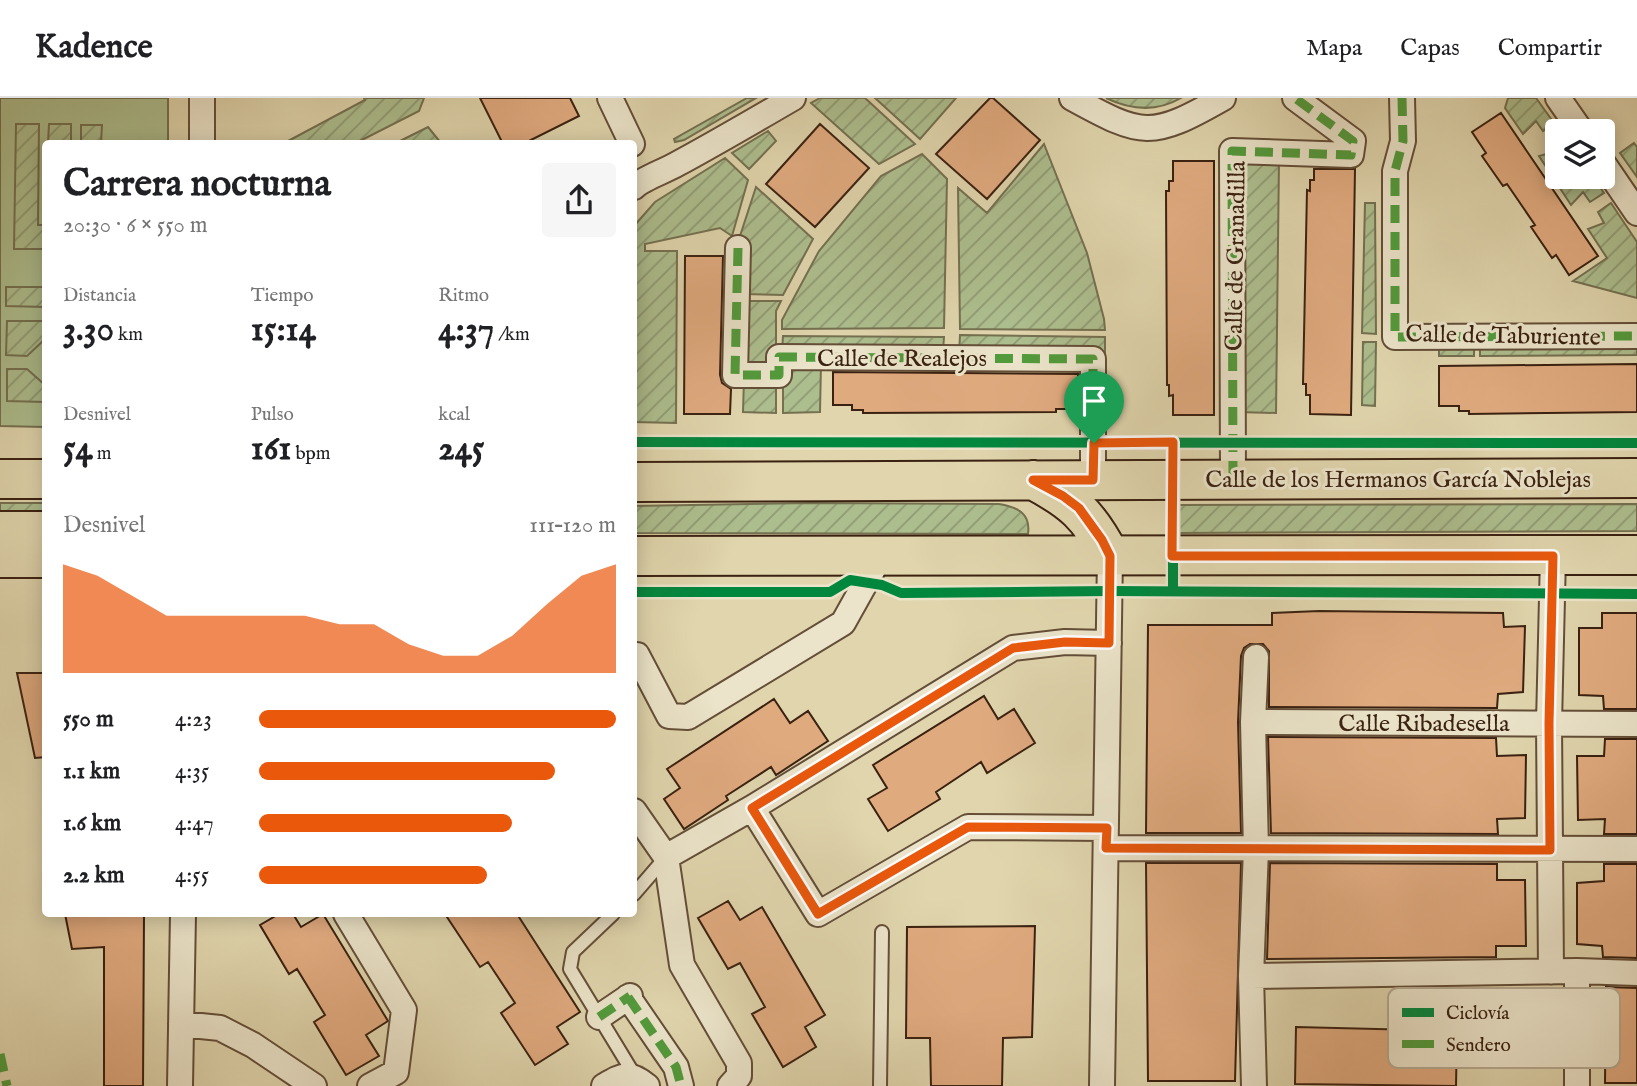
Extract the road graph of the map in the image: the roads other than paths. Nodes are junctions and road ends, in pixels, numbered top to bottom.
1 (202, 98) edge
2 (610, 98) edge
3 (793, 98) edge
4 (1072, 98) edge
5 (1223, 98) edge
6 (1295, 98) edge
7 (1402, 98) edge
8 (1558, 98) edge
9 (1573, 119) edge
10 (202, 140) edge
11 (630, 140) edge
12 (1615, 181) edge
13 (637, 184) edge
14 (1637, 213) edge
15 (738, 248) dead end
16 (1637, 336) edge
17 (1637, 478) edge
18 (0, 479) edge
19 (42, 479) edge
20 (1233, 479) junction
21 (1033, 480) junction
22 (1093, 480) junction
23 (637, 483) edge
24 (0, 531) edge
25 (42, 531) edge
26 (881, 555) junction
27 (1637, 555) edge
28 (637, 556) edge
29 (1110, 556) junction
30 (1553, 556) junction
31 (0, 558) edge
32 (42, 558) edge
33 (1109, 643) junction
34 (637, 655) edge
35 (1255, 657) dead end
36 (1253, 722) junction
37 (1549, 723) junction
38 (1637, 724) edge
39 (752, 808) junction
40 (637, 815) edge
41 (1106, 838) junction
42 (1256, 849) junction
43 (1637, 849) edge
44 (1550, 850) junction
45 (666, 857) junction
46 (637, 891) edge
47 (183, 917) edge
48 (347, 917) edge
49 (610, 917) edge
50 (882, 932) dead end
51 (1577, 971) junction
52 (1552, 972) junction
53 (1637, 973) edge
54 (1251, 976) junction
55 (1577, 988) edge
56 (599, 1017) junction
57 (181, 1024) junction
58 (1577, 1068) edge
59 (400, 1079) edge
60 (627, 1081) edge
61 (180, 1086) edge
62 (314, 1086) edge
63 (370, 1086) edge
64 (681, 1086) edge
65 (730, 1086) edge
66 (880, 1086) edge
67 (1102, 1086) edge
68 (1254, 1086) edge
69 (1577, 1086) edge

1 - 10 street
2 - 11 street
3 - 13 street
4 - 5 street
6 - 20 street, Calle de Granadilla
7 - 16 street, Calle de Taburiente
8 - 9 street
12 - 14 street
15 - 22 street, Calle de Realejos
17 - 20 main road, Calle de los Hermanos García Noblejas
18 - 19 main road
20 - 22 main road, Calle de los Hermanos García Noblejas
21 - 22 main road, Calle de los Hermanos García Noblejas
21 - 23 main road, Calle de los Hermanos García Noblejas
21 - 29 main road, Calle de los Hermanos García Noblejas
24 - 25 main road
26 - 28 main road
26 - 29 main road
26 - 34 street
27 - 30 main road
29 - 30 main road
29 - 33 street
30 - 37 street
31 - 32 main road
33 - 39 street
33 - 41 street
35 - 36 street
36 - 37 street, Calle Ribadesella
36 - 42 street
37 - 38 street, Calle Ribadesella
37 - 44 street
39 - 41 street
39 - 45 street
40 - 45 street
41 - 42 street
41 - 67 street
42 - 44 street
42 - 54 street
43 - 44 street
44 - 52 street
45 - 46 lane
45 - 65 street
47 - 57 street
48 - 59 street
49 - 56 lane
50 - 66 lane
51 - 52 street
51 - 53 street
51 - 55 street
52 - 54 street
54 - 68 street
56 - 60 lane
56 - 64 street
57 - 61 street
57 - 62 street
58 - 69 street
59 - 63 street

